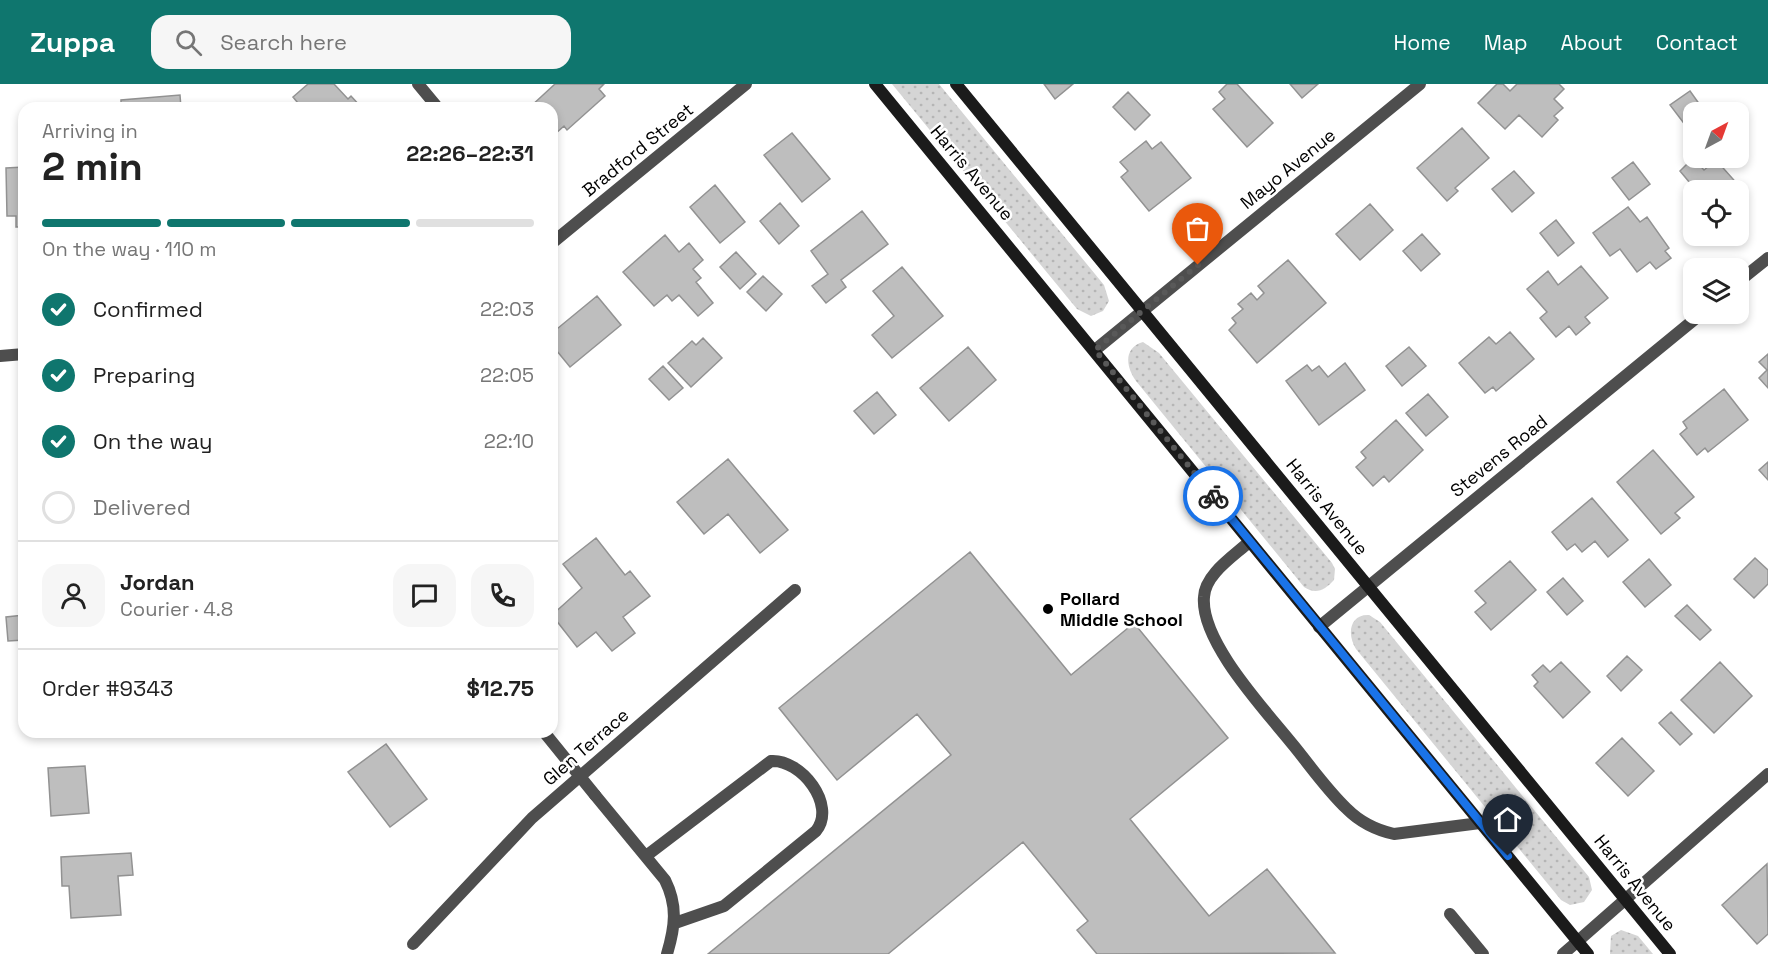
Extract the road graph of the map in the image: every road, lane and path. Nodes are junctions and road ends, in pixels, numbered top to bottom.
1 (418, 84) edge
2 (746, 84) edge
3 (875, 84) edge
4 (956, 84) edge
5 (1420, 84) edge
6 (433, 102) edge
7 (558, 238) edge
8 (1768, 258) edge
9 (1749, 273) edge
10 (1142, 311) junction
11 (1689, 324) edge
12 (1095, 350) junction
13 (18, 354) edge
14 (0, 356) edge
15 (1249, 542) junction
16 (1368, 586) junction
17 (795, 590) dead end
18 (1319, 627) junction
19 (549, 738) edge
20 (1768, 774) edge
21 (579, 777) junction
22 (1480, 823) junction
23 (646, 856) junction
24 (1625, 899) junction
25 (1450, 914) dead end
26 (675, 923) junction
27 (1578, 941) junction
28 (413, 944) dead end
29 (667, 954) edge
30 (1484, 954) edge
31 (1563, 954) edge
32 (1588, 954) edge
33 (1670, 954) edge

1 - 6 street
2 - 7 street, Bradford Street
3 - 12 street, Harris Avenue
4 - 10 street, Harris Avenue
5 - 10 street, Mayo Avenue
8 - 9 street
10 - 12 street, Mayo Avenue
10 - 16 street, Harris Avenue
11 - 16 street, Stevens Road
12 - 15 street, Harris Avenue
13 - 14 street
15 - 18 street, Harris Avenue
15 - 22 street
16 - 18 street, Stevens Road
16 - 24 street, Harris Avenue
17 - 21 street, Glen Terrace
18 - 22 street, Harris Avenue
19 - 21 street
20 - 24 street
21 - 23 street
21 - 28 street, Glen Terrace
22 - 27 street, Harris Avenue
23 - 26 street
23 - 26 street
24 - 27 street
24 - 33 street, Harris Avenue
25 - 30 street
26 - 29 street
27 - 31 street
27 - 32 street, Harris Avenue

